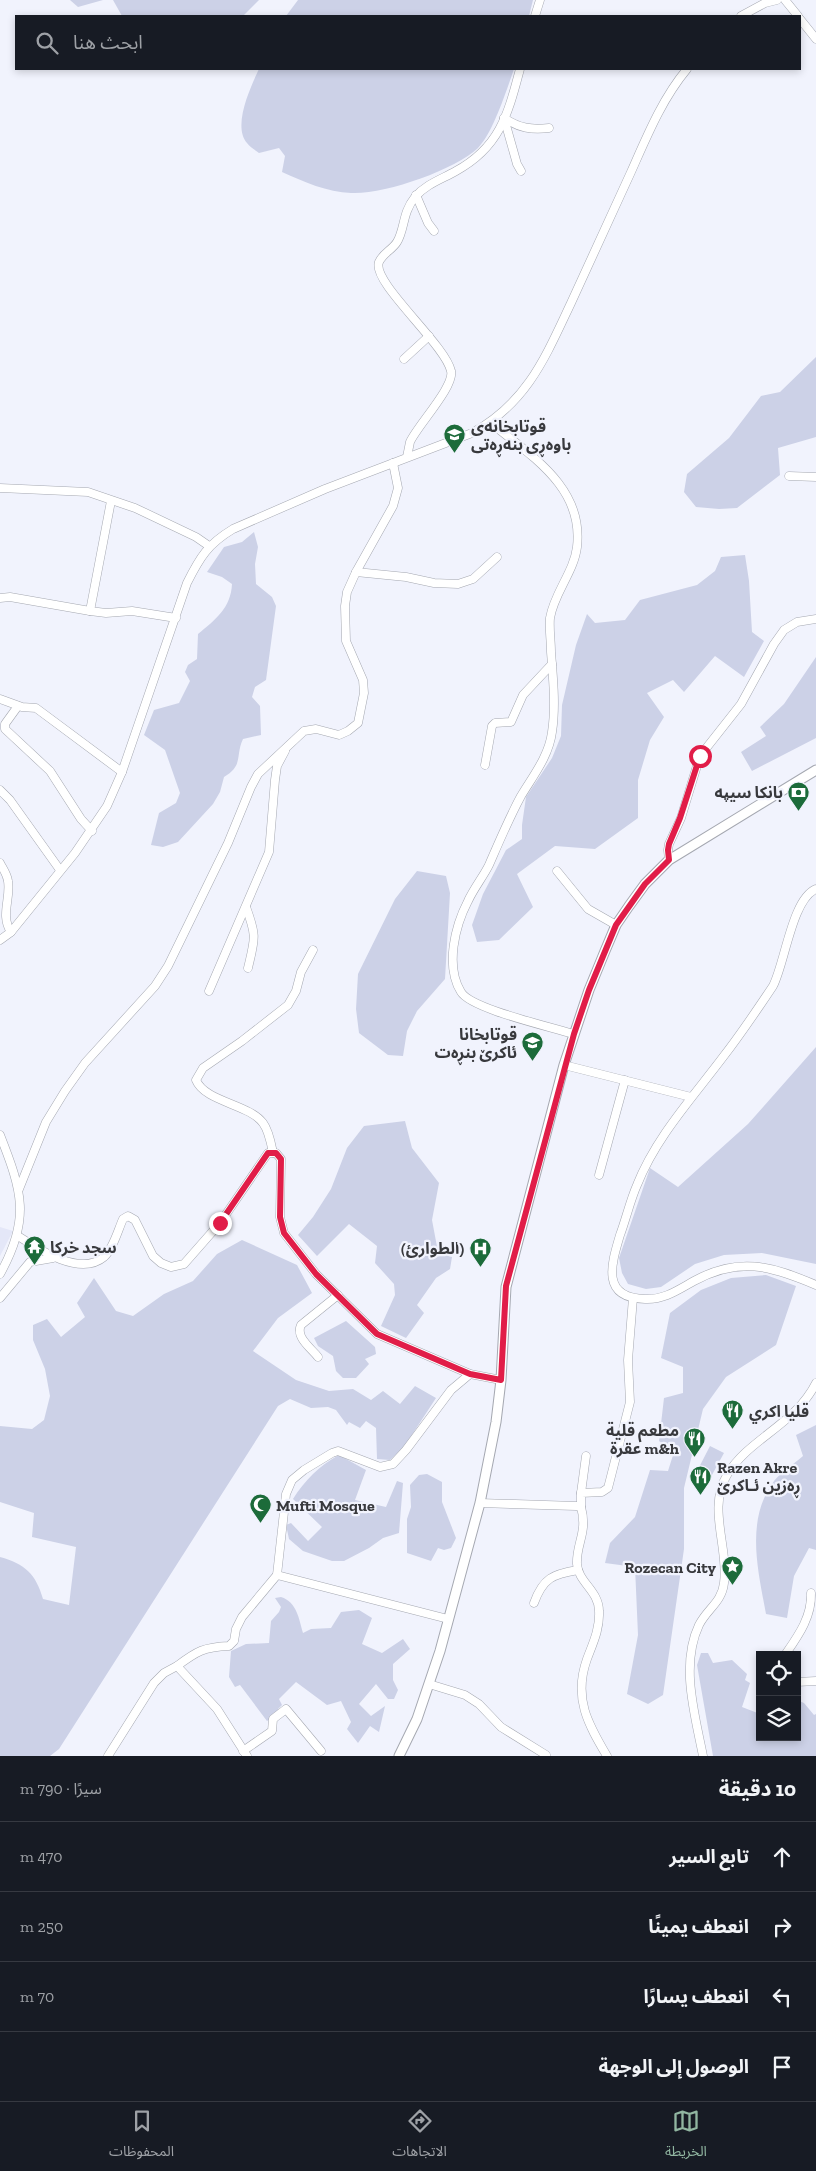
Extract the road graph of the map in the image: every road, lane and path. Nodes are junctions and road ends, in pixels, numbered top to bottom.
1 (540, 0) edge
2 (776, 0) edge
3 (785, 0) edge
4 (536, 15) edge
5 (743, 15) edge
6 (797, 15) edge
7 (801, 20) edge
8 (816, 39) edge
9 (520, 70) edge
10 (686, 70) edge
11 (504, 118) junction
12 (549, 128) dead end
13 (521, 171) dead end
14 (416, 195) junction
15 (434, 231) dead end
16 (429, 336) junction
17 (404, 358) dead end
18 (491, 423) junction
19 (407, 457) junction
20 (393, 463) junction
21 (789, 476) dead end
22 (816, 477) edge
23 (0, 488) edge
24 (111, 502) junction
25 (209, 546) junction
26 (497, 556) dead end
27 (356, 572) junction
28 (0, 598) edge
29 (90, 611) junction
30 (176, 618) junction
31 (816, 618) edge
32 (552, 664) junction
33 (0, 699) edge
34 (18, 706) junction
35 (286, 747) junction
36 (485, 765) dead end
37 (816, 770) edge
38 (122, 772) junction
39 (0, 790) edge
40 (92, 830) junction
41 (669, 860) junction
42 (0, 863) edge
43 (60, 870) junction
44 (557, 871) dead end
45 (815, 890) edge
46 (246, 907) junction
47 (616, 925) junction
48 (11, 932) junction
49 (0, 940) edge
50 (313, 950) dead end
51 (248, 968) dead end
52 (209, 991) dead end
53 (574, 1034) junction
54 (564, 1064) junction
55 (625, 1080) junction
56 (691, 1098) junction
57 (0, 1135) edge
58 (273, 1153) junction
59 (599, 1175) dead end
60 (19, 1189) junction
61 (18, 1236) junction
62 (56, 1258) junction
63 (0, 1274) edge
64 (816, 1284) edge
65 (338, 1295) junction
66 (0, 1298) edge
67 (633, 1298) junction
68 (318, 1357) dead end
69 (470, 1374) junction
70 (501, 1380) junction
71 (816, 1383) edge
72 (586, 1456) dead end
73 (581, 1494) junction
74 (480, 1503) junction
75 (581, 1508) junction
76 (578, 1570) junction
77 (277, 1575) junction
78 (811, 1593) dead end
79 (534, 1603) dead end
80 (448, 1619) junction
81 (788, 1651) edge
82 (177, 1666) junction
83 (816, 1681) edge
84 (801, 1682) edge
85 (429, 1684) junction
86 (321, 1751) dead end
87 (245, 1753) edge
88 (546, 1755) edge
89 (108, 1756) edge
90 (399, 1756) edge
91 (607, 1756) edge
92 (702, 1756) edge

1 - 4 street
2 - 5 street
3 - 6 street
7 - 8 street
9 - 11 street
10 - 18 street
11 - 12 street
11 - 13 street
11 - 14 street
14 - 15 street
14 - 16 street
16 - 17 street
16 - 19 street
18 - 19 street
18 - 32 street
19 - 20 street
20 - 25 street
20 - 27 street
21 - 22 street
23 - 24 street
24 - 25 street
24 - 29 street
25 - 30 street
26 - 27 street
27 - 35 street
28 - 29 street
29 - 30 street
30 - 38 street
31 - 41 street
32 - 36 street
32 - 53 street
33 - 34 street
34 - 38 street
34 - 40 street
35 - 46 street
35 - 60 street
37 - 41 street
38 - 40 street
39 - 43 street
40 - 43 street
41 - 47 street
42 - 48 street
43 - 48 street
44 - 47 street
45 - 56 street
46 - 51 street
46 - 52 street
47 - 53 street
48 - 49 street
50 - 58 street
53 - 54 street
54 - 55 street
54 - 70 street
55 - 56 street
55 - 59 street
56 - 67 street
57 - 60 street
58 - 62 street
58 - 65 street
60 - 61 street
61 - 62 street
61 - 63 street
62 - 66 street
64 - 67 street
65 - 68 street
65 - 69 street
67 - 73 street
69 - 70 street
69 - 77 street
70 - 74 street
71 - 92 street
72 - 73 street
73 - 75 street
74 - 75 street
74 - 80 street
75 - 76 street
76 - 79 street
76 - 91 street
77 - 80 street
77 - 82 street
78 - 81 street
80 - 85 street
82 - 87 street
82 - 89 street
83 - 84 street
85 - 88 street
85 - 90 street
86 - 87 street

